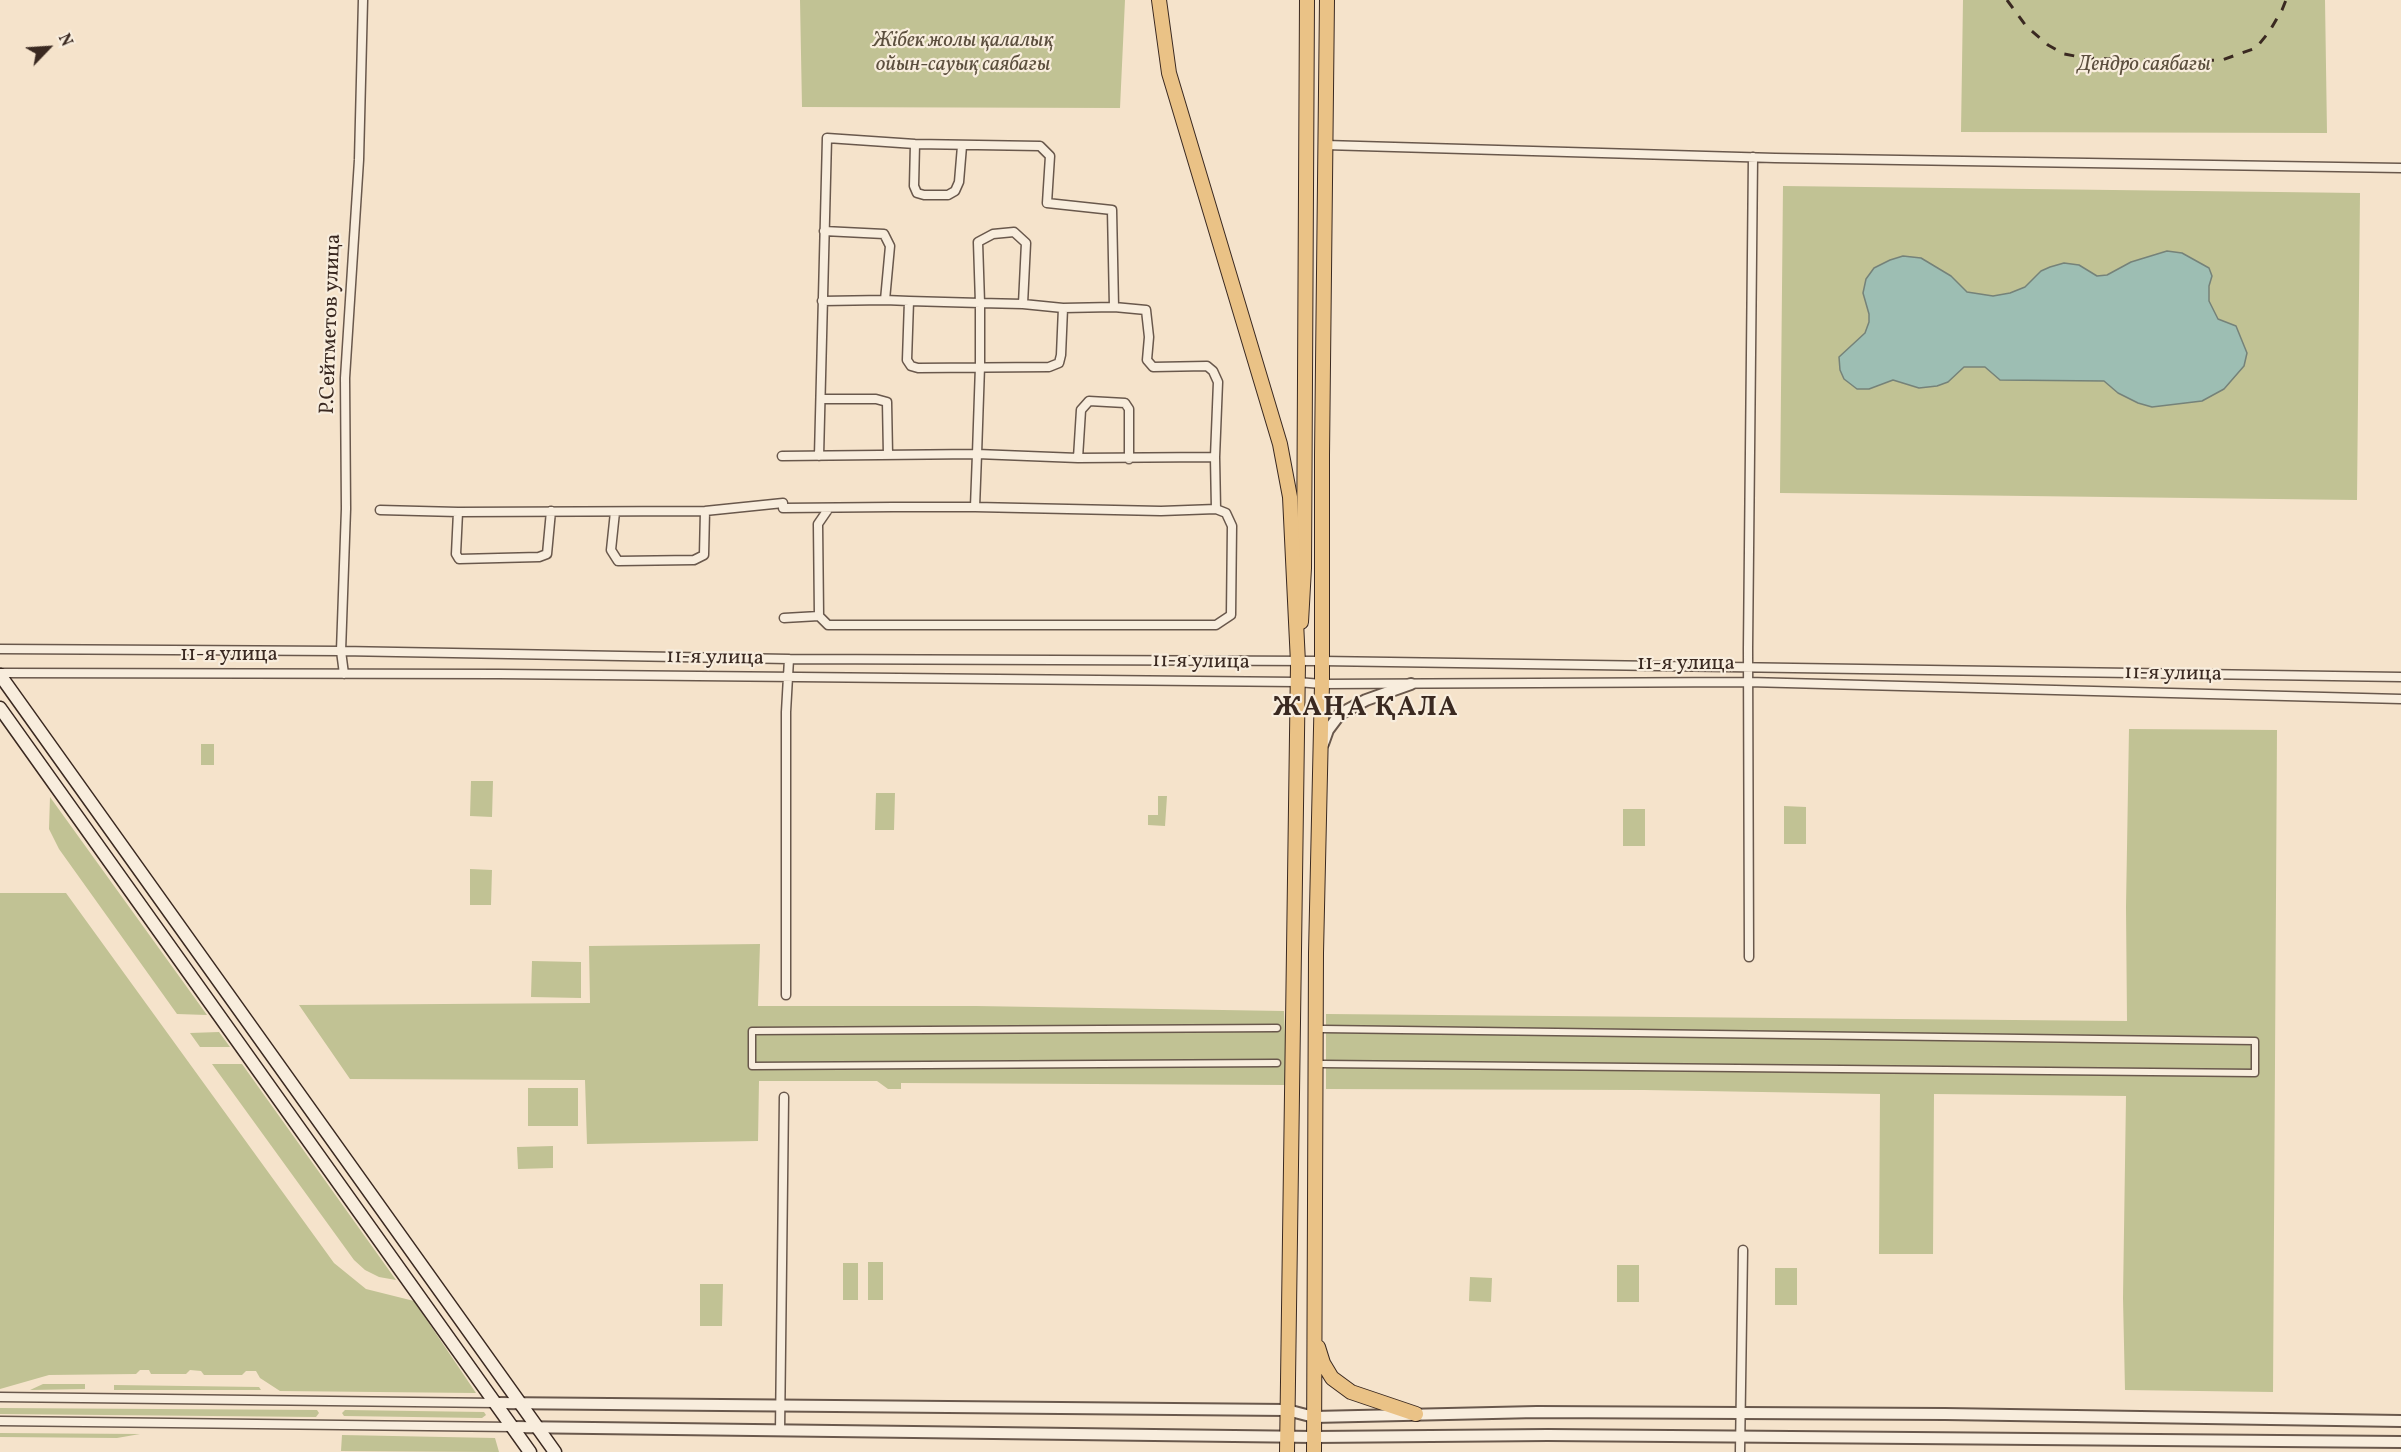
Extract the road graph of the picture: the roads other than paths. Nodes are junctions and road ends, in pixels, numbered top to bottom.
1 (363, 0) edge
2 (1159, 0) edge
3 (1307, 0) edge
4 (1327, 0) edge
5 (915, 144) junction
6 (1325, 145) junction
7 (962, 146) junction
8 (1753, 158) junction
9 (2401, 168) edge
10 (824, 231) junction
11 (885, 300) junction
12 (822, 301) junction
13 (909, 301) junction
14 (980, 303) junction
15 (1023, 304) junction
16 (1114, 307) junction
17 (1063, 308) junction
18 (980, 366) junction
19 (822, 399) junction
20 (977, 454) junction
21 (888, 455) junction
22 (782, 456) dead end
23 (819, 456) junction
24 (1078, 458) junction
25 (1215, 458) junction
26 (1129, 459) junction
27 (975, 507) junction
28 (829, 508) junction
29 (1216, 509) junction
30 (380, 510) dead end
31 (550, 511) junction
32 (705, 511) junction
33 (458, 512) junction
34 (615, 512) junction
35 (819, 616) junction
36 (784, 618) dead end
37 (1298, 648) junction
38 (0, 649) edge
39 (341, 651) junction
40 (789, 659) junction
41 (1322, 661) junction
42 (1298, 663) junction
43 (1748, 668) junction
44 (0, 674) edge
45 (344, 674) junction
46 (2401, 677) edge
47 (788, 678) junction
48 (1297, 682) junction
49 (1748, 682) junction
50 (1322, 684) junction
51 (1411, 684) junction
52 (2401, 699) edge
53 (0, 708) edge
54 (1320, 753) junction
55 (1749, 957) dead end
56 (786, 995) dead end
57 (1277, 1028) dead end
58 (1323, 1029) dead end
59 (1277, 1063) dead end
60 (1323, 1064) dead end
61 (784, 1097) dead end
62 (1743, 1250) dead end
63 (1314, 1336) junction
64 (0, 1397) edge
65 (519, 1402) junction
66 (496, 1403) junction
67 (781, 1405) junction
68 (1287, 1410) junction
69 (1741, 1413) junction
70 (1416, 1414) junction
71 (1314, 1417) junction
72 (2401, 1420) edge
73 (0, 1421) edge
74 (513, 1427) junction
75 (537, 1428) junction
76 (780, 1431) junction
77 (1287, 1437) junction
78 (1314, 1437) junction
79 (1741, 1437) junction
80 (2401, 1442) edge
81 (530, 1452) edge
82 (555, 1452) edge
83 (1287, 1452) edge
84 (1314, 1452) edge
85 (1740, 1452) edge

1 - 39 street, Р.Сейтметов улица
2 - 37 main road
3 - 37 main road
4 - 6 main road
5 - 7 street
5 - 7 street
5 - 10 street
6 - 8 street
6 - 41 main road
7 - 16 street
8 - 9 street
8 - 43 street
10 - 11 street
10 - 12 street
11 - 12 street
11 - 13 street
12 - 19 street
13 - 14 street
13 - 18 street
14 - 15 street
14 - 15 street
14 - 18 street
15 - 17 street
16 - 17 street
16 - 25 street
17 - 18 street
18 - 20 street
19 - 21 street
19 - 23 street
20 - 21 street
20 - 24 street
20 - 27 street
21 - 23 street
22 - 23 street
24 - 26 street
24 - 26 street
25 - 26 street
25 - 29 street
27 - 28 street
27 - 29 street
28 - 32 street
28 - 35 street
29 - 35 street
30 - 33 street
31 - 33 street
31 - 33 street
31 - 34 street
32 - 34 street
32 - 34 street
35 - 36 street
37 - 42 main road
38 - 39 street, 11-я улица
39 - 40 street, 11-я улица
39 - 45 street, Р.Сейтметов улица
40 - 42 street, 11-я улица
40 - 47 street
41 - 42 street, 11-я улица
41 - 43 street, 11-я улица
41 - 50 main road
42 - 48 main road
43 - 46 street, 11-я улица
43 - 49 street
44 - 45 street, 11-я улица
44 - 65 main road
45 - 47 street, 11-я улица
47 - 48 street, 11-я улица
47 - 56 street
48 - 50 street, 11-я улица
48 - 68 main road
49 - 51 street, 11-я улица
49 - 52 street, 11-я улица
49 - 55 street
50 - 51 street, 11-я улица
50 - 54 main road
51 - 54 street
53 - 66 main road
54 - 63 main road
57 - 59 street
58 - 60 street
61 - 67 street
62 - 69 street
63 - 70 main road
63 - 71 main road
64 - 66 street
65 - 66 street
65 - 67 street
65 - 75 main road
66 - 74 main road
67 - 68 street
67 - 76 street
68 - 71 street
68 - 77 main road
69 - 70 street
69 - 72 street
69 - 79 street
70 - 71 street
71 - 78 main road
73 - 74 street
74 - 75 street
74 - 81 main road
75 - 76 street
75 - 82 main road
76 - 77 street
77 - 78 street
77 - 83 main road
78 - 79 street
78 - 84 main road
79 - 80 street
79 - 85 street

